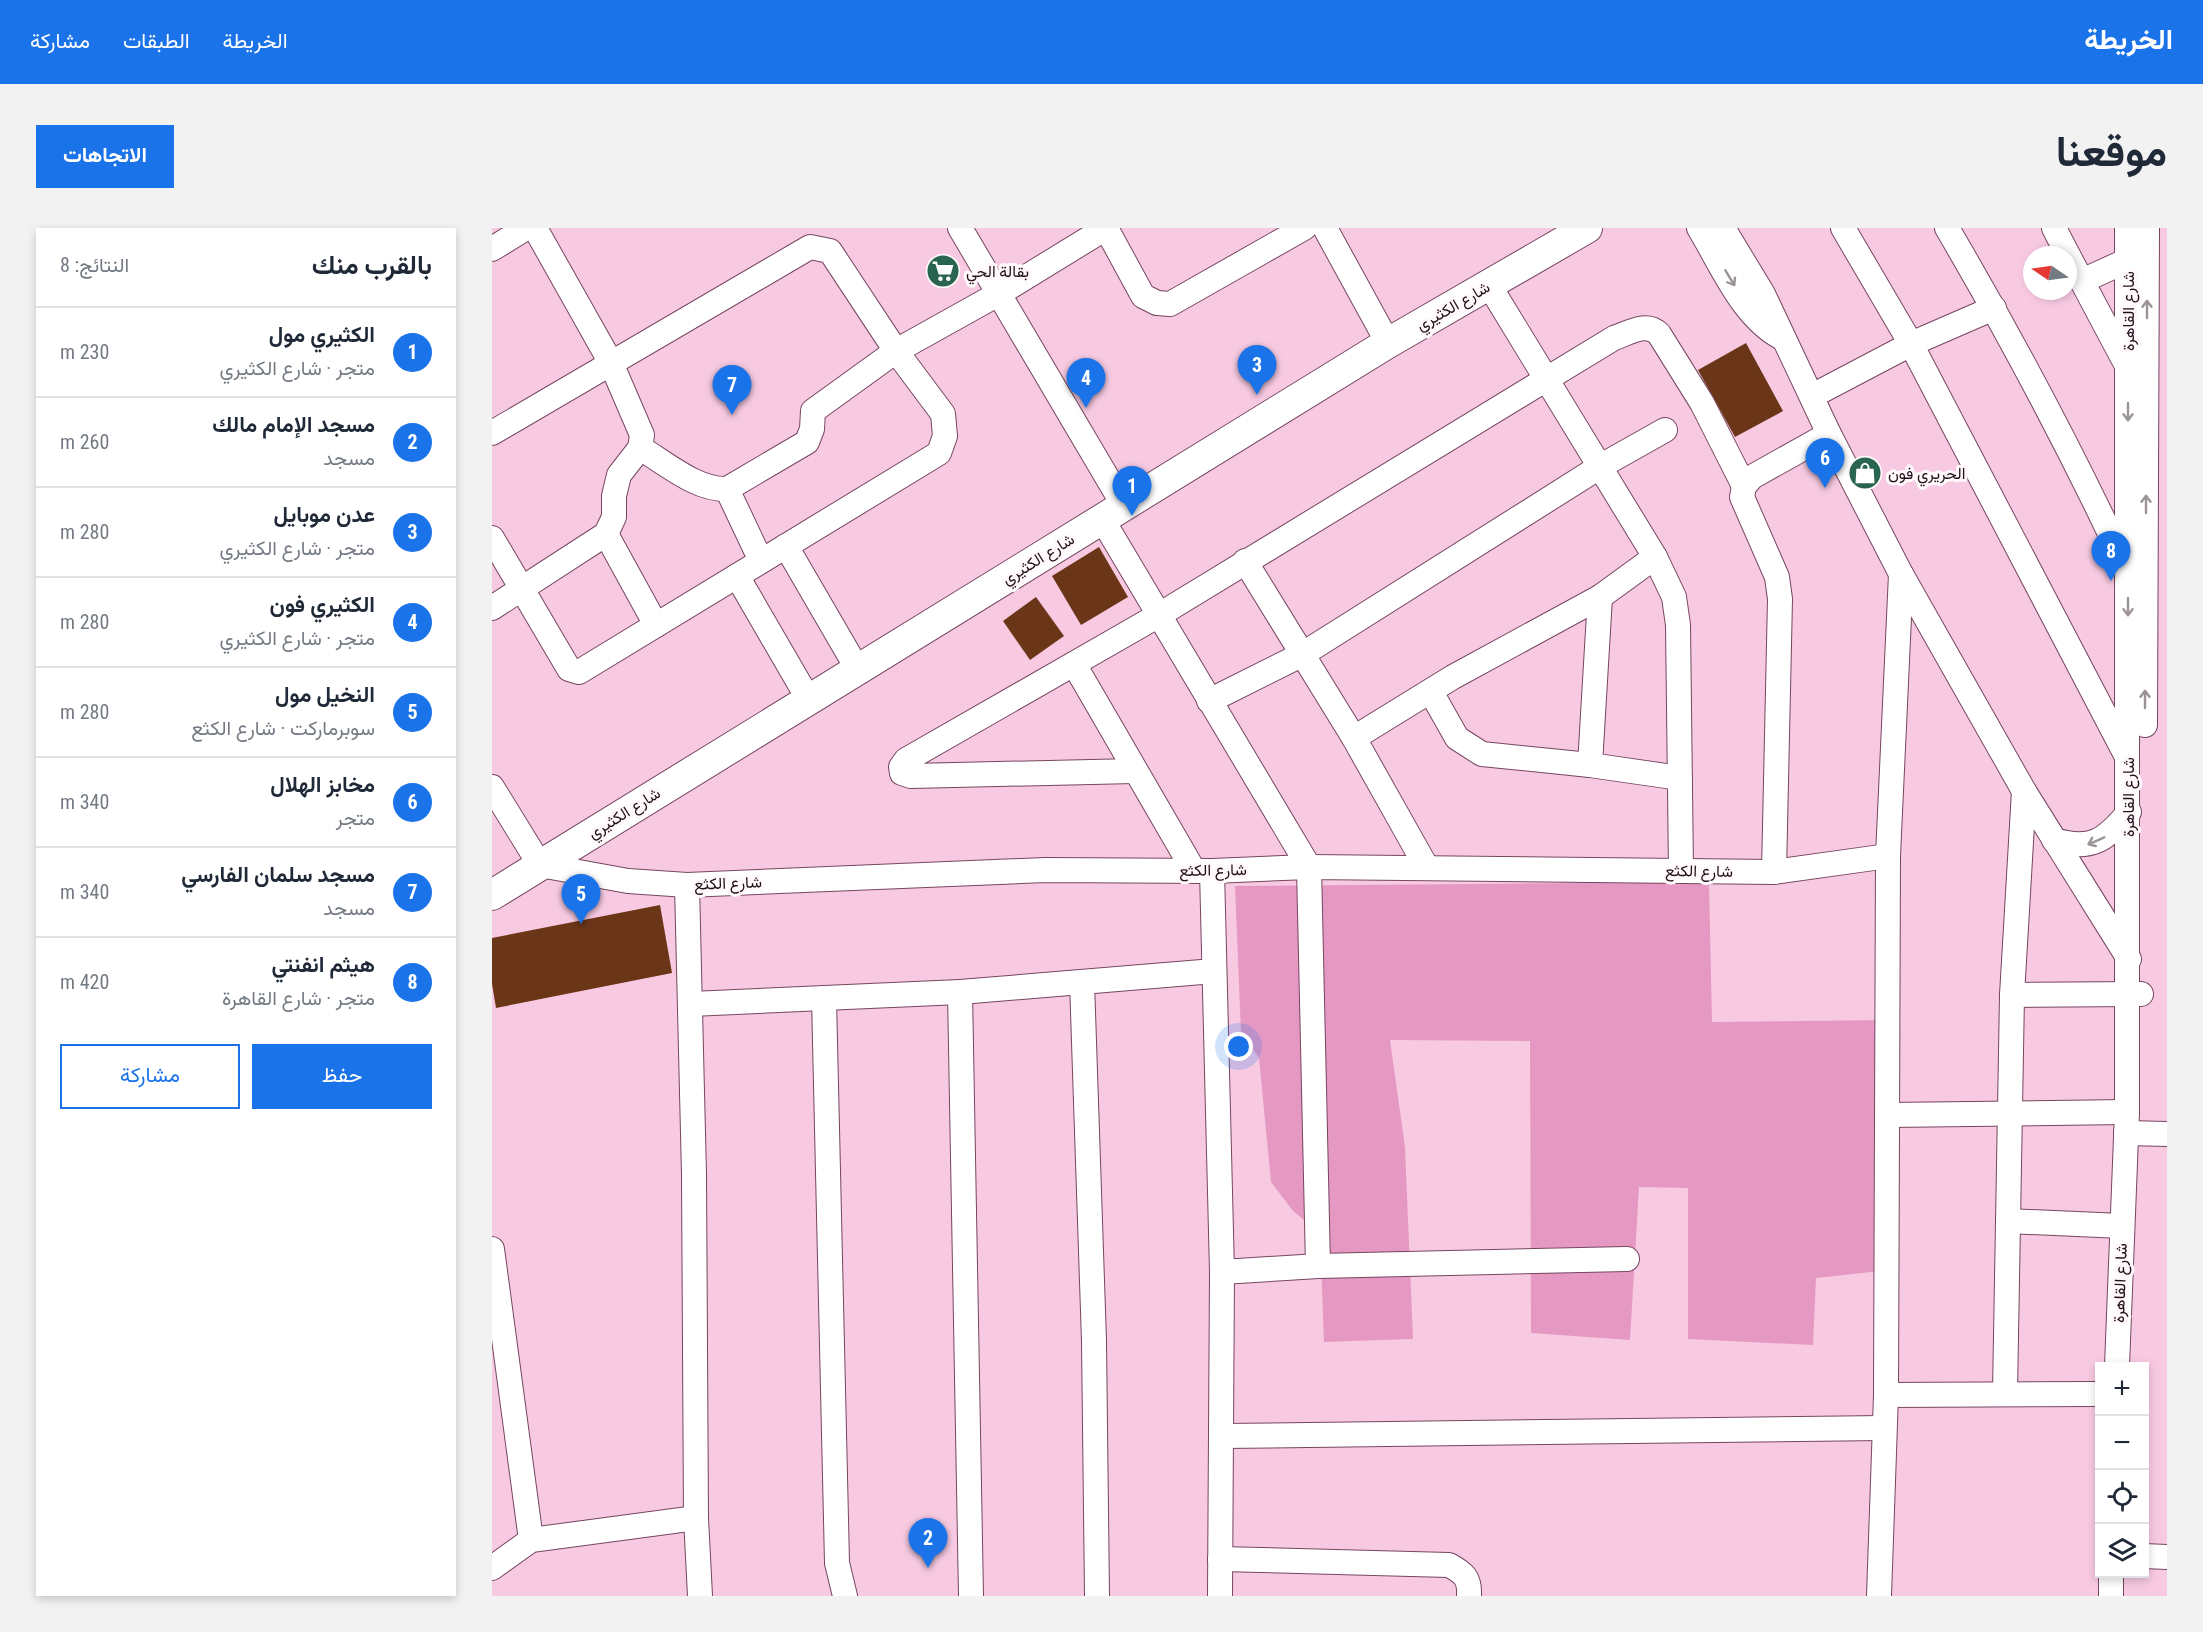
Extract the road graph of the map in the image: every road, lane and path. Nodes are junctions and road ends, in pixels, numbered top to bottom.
1 (526, 228) edge
2 (536, 228) edge
3 (960, 228) edge
4 (1106, 228) edge
5 (1304, 228) edge
6 (1325, 228) edge
7 (1587, 228) edge
8 (1699, 228) edge
9 (1723, 228) edge
10 (1843, 228) edge
11 (1947, 228) edge
12 (2054, 228) edge
13 (2127, 228) edge
14 (2147, 228) edge
15 (2063, 246) edge
16 (492, 249) edge
17 (2128, 260) junction
18 (2077, 272) edge
19 (2082, 281) junction
20 (1489, 285) junction
21 (1000, 293) junction
22 (1994, 308) junction
23 (1784, 339) junction
24 (1388, 343) junction
25 (1911, 344) junction
26 (896, 351) junction
27 (611, 363) junction
28 (2128, 368) junction
29 (1548, 378) junction
30 (1812, 396) junction
31 (1665, 430) dead end
32 (492, 434) edge
33 (1828, 434) junction
34 (640, 448) junction
35 (1601, 466) junction
36 (1744, 486) junction
37 (727, 489) junction
38 (1113, 513) junction
39 (606, 534) junction
40 (492, 538) edge
41 (786, 546) junction
42 (1655, 557) junction
43 (761, 561) junction
44 (1245, 561) junction
45 (2127, 571) junction
46 (1901, 574) junction
47 (737, 576) junction
48 (520, 591) junction
49 (1600, 597) junction
50 (492, 608) edge
51 (1159, 615) junction
52 (656, 625) junction
53 (1303, 654) junction
54 (1074, 664) junction
55 (858, 670) junction
56 (1431, 692) junction
57 (809, 700) junction
58 (1209, 701) junction
59 (1354, 738) junction
60 (2129, 760) junction
61 (1590, 765) junction
62 (1135, 771) junction
63 (1680, 777) junction
64 (492, 787) edge
65 (2024, 791) junction
66 (2128, 812) junction
67 (2054, 840) junction
68 (1888, 856) junction
69 (540, 865) junction
70 (1309, 867) junction
71 (1427, 868) junction
72 (1203, 871) junction
73 (1681, 871) junction
74 (1774, 872) junction
75 (687, 885) junction
76 (492, 895) edge
77 (2128, 957) junction
78 (1214, 971) junction
79 (1082, 982) junction
80 (2138, 988) junction
81 (960, 992) junction
82 (2012, 995) junction
83 (824, 998) junction
84 (691, 1004) junction
85 (2008, 1114) junction
86 (1888, 1115) junction
87 (2131, 1127) junction
88 (2167, 1134) edge
89 (2008, 1221) junction
90 (2122, 1226) junction
91 (492, 1249) edge
92 (1627, 1259) dead end
93 (1318, 1266) junction
94 (1222, 1272) junction
95 (2117, 1362) edge
96 (2133, 1362) edge
97 (2005, 1393) junction
98 (2095, 1394) edge
99 (1886, 1395) junction
100 (1884, 1428) junction
101 (1222, 1436) junction
102 (696, 1518) junction
103 (531, 1540) junction
104 (2149, 1556) edge
105 (2167, 1557) edge
106 (1220, 1559) junction
107 (492, 1568) edge
108 (2111, 1578) edge
109 (2125, 1578) edge
110 (700, 1596) edge
111 (845, 1596) edge
112 (971, 1596) edge
113 (1097, 1596) edge
114 (1220, 1596) edge
115 (1469, 1596) edge
116 (1880, 1596) edge
117 (2111, 1596) edge
118 (2125, 1596) edge

1 - 16 street
2 - 27 street
3 - 21 street
4 - 5 street
4 - 21 street
6 - 24 street
7 - 20 main road, شارع الكثيري
8 -> 23 street
9 - 23 street
10 - 25 street
11 - 22 street
12 - 15 street
13 - 17 street, شارع القاهرة
80 -> 14 street, شارع القاهرة
17 - 19 street
17 - 28 street, شارع القاهرة
18 - 19 street
19 - 28 street
20 - 24 main road, شارع الكثيري
20 - 29 street
21 - 26 street
21 - 38 street
22 - 25 street
22 - 45 street
23 - 30 street
24 - 38 main road, شارع الكثيري
25 - 30 street
25 - 60 street
26 - 27 street
26 - 37 street
26 - 41 street
27 - 32 street
27 - 34 street
28 -> 45 street, شارع القاهرة
29 - 35 street
29 - 36 street
29 - 44 street
30 - 33 street
31 - 35 street
33 - 36 street
33 - 46 street
34 - 37 street
34 - 39 street
35 - 42 street
35 - 53 street
36 - 74 street
37 - 43 street
38 - 51 street
38 - 55 main road, شارع الكثيري
39 - 48 street
39 - 52 street
40 - 48 street
41 - 43 street
41 - 55 street
42 - 49 street
42 - 63 street
43 - 47 street
44 - 51 street
44 - 53 street
45 -> 60 street, شارع القاهرة
46 - 65 street
46 - 68 street
47 - 52 street
47 - 57 street
48 - 50 street
48 - 52 street
49 - 56 street
49 - 61 street
51 - 54 street
51 - 58 street
53 - 58 street
53 - 59 street
54 - 62 street
54 - 62 street
55 - 57 main road, شارع الكثيري
56 - 59 street
56 - 61 street
57 - 69 main road, شارع الكثيري
58 - 70 street
59 - 71 street
60 - 66 street, شارع القاهرة
61 - 63 street
62 - 72 street
63 - 73 street
64 - 69 street
65 - 67 street
65 - 82 street
66 -> 67 street
66 - 77 street, شارع القاهرة
67 - 77 street
68 - 74 street, شارع الكثع
68 - 86 street
69 - 75 street, شارع الكثع
69 - 76 main road, شارع الكثيري
70 - 71 street, شارع الكثع
70 - 72 street, شارع الكثع
70 - 93 street
71 - 73 street, شارع الكثع
72 - 75 street, شارع الكثع
72 - 78 street
73 - 74 street, شارع الكثع
75 - 84 street
77 - 80 street
78 - 79 street
78 - 94 street
79 - 81 street
79 - 113 street
80 - 82 street
80 - 87 street, شارع القاهرة
81 - 83 street
81 - 112 street
82 - 85 street
83 - 84 street
83 - 111 street
84 - 102 street
85 - 86 street
85 - 87 street
85 - 89 street
86 - 99 street
87 - 88 street
87 - 90 street, شارع القاهرة
87 - 96 street, شارع القاهرة
89 - 90 street
89 - 97 street
90 - 95 street, شارع القاهرة
91 - 103 street
92 - 93 street
93 - 94 street
94 - 101 street
97 - 98 street
97 - 99 street
99 - 100 street
100 - 101 street
100 - 116 street
101 - 106 street
102 - 103 street
102 - 110 street
103 - 107 street
104 - 105 street
106 - 114 street
106 - 115 street
108 - 117 street
109 - 118 street

